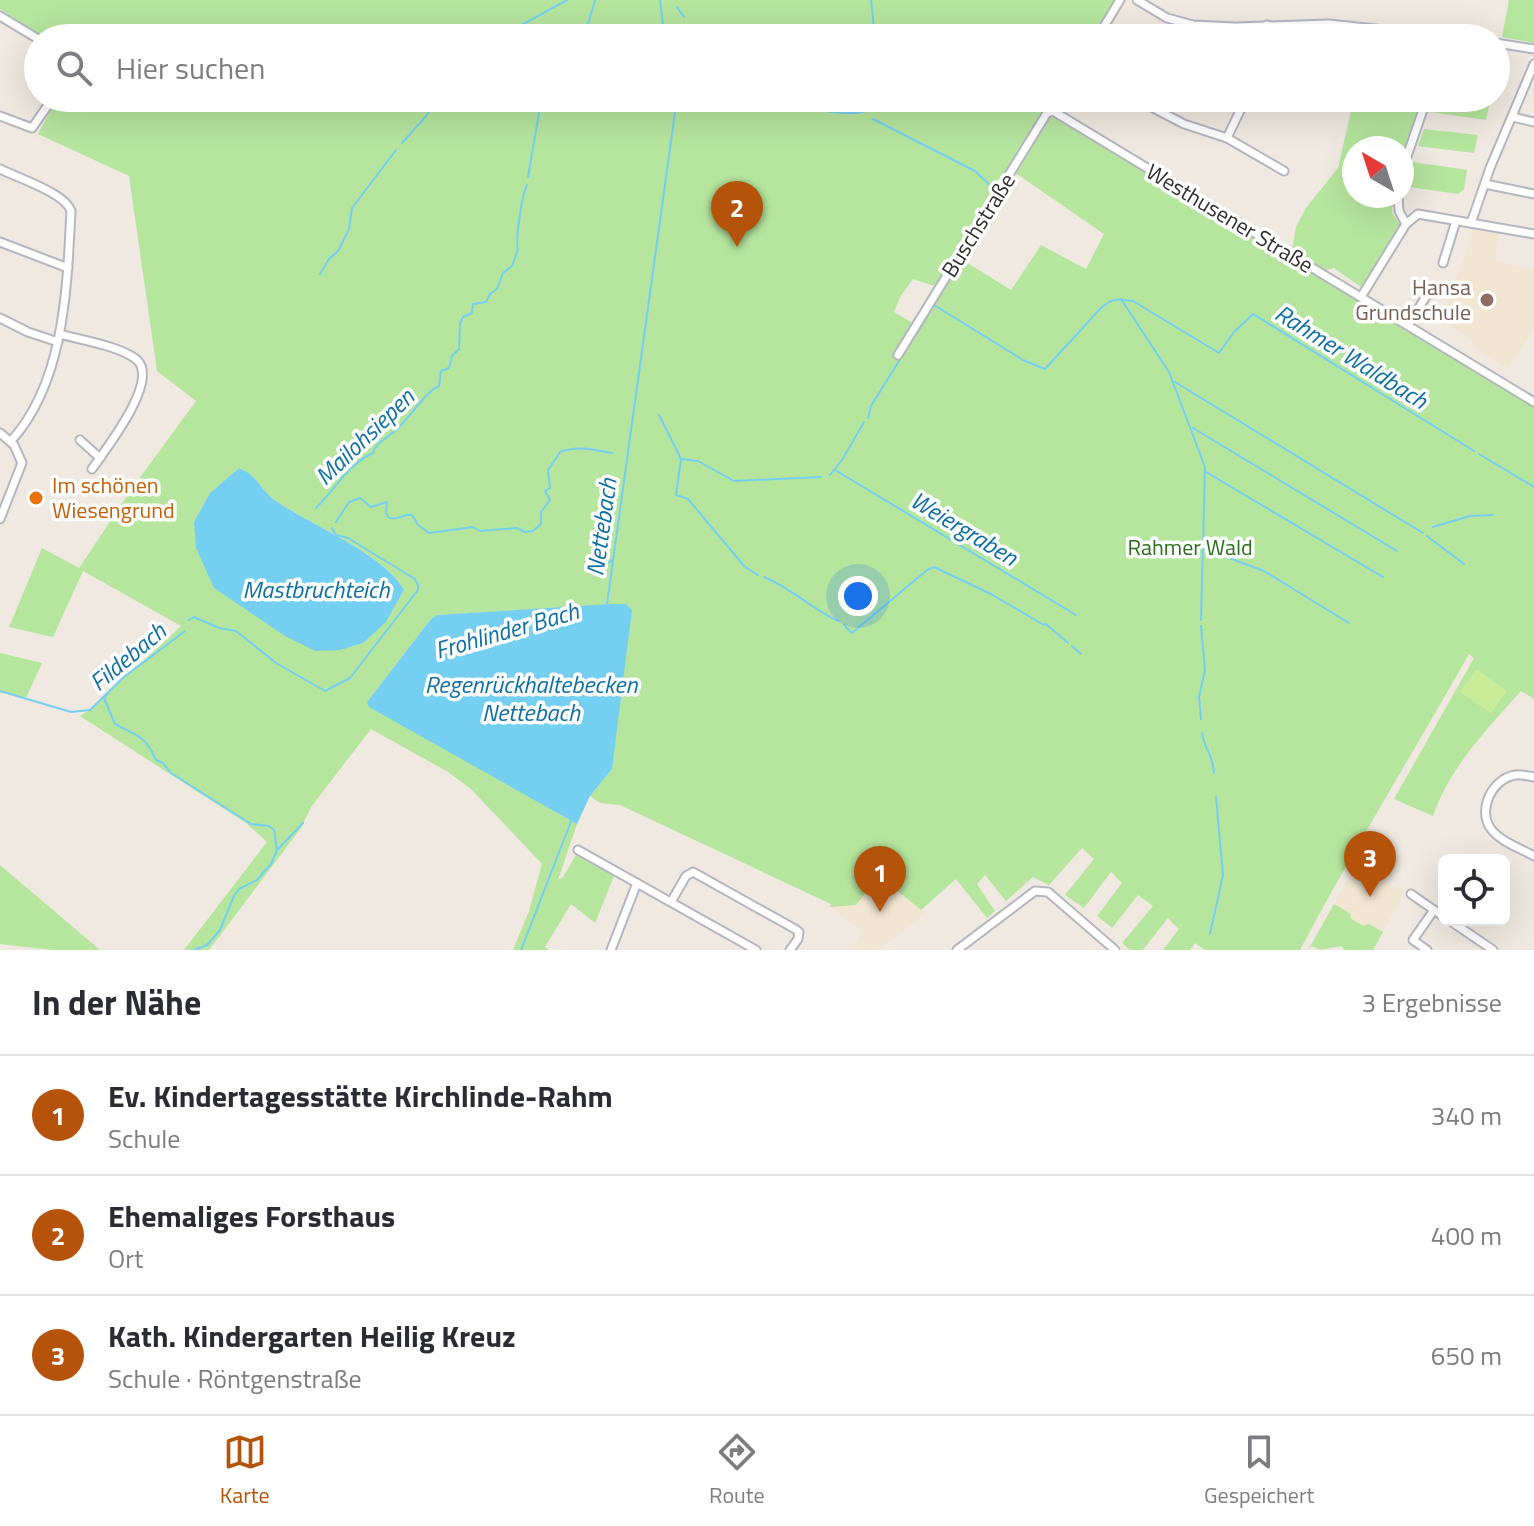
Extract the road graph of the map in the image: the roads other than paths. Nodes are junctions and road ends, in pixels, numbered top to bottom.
1 (1120, 0) edge
2 (1137, 0) edge
3 (0, 16) edge
4 (1105, 24) edge
5 (1196, 24) edge
6 (24, 31) edge
7 (1510, 45) edge
8 (1534, 49) edge
9 (1534, 64) edge
10 (43, 112) edge
11 (1050, 112) edge
12 (1055, 112) edge
13 (1161, 112) edge
14 (1239, 112) edge
15 (1422, 112) edge
16 (0, 116) edge
17 (1512, 117) junction
18 (1534, 122) edge
19 (1414, 136) edge
20 (1227, 138) junction
21 (0, 169) edge
22 (1284, 171) dead end
23 (1485, 184) junction
24 (1534, 194) edge
25 (1399, 208) edge
26 (1399, 211) junction
27 (1418, 214) junction
28 (1456, 221) junction
29 (1471, 223) junction
30 (1406, 224) junction
31 (1534, 234) edge
32 (0, 242) edge
33 (1443, 263) dead end
34 (68, 268) junction
35 (1432, 287) dead end
36 (1361, 297) junction
37 (0, 318) edge
38 (1408, 325) junction
39 (59, 338) junction
40 (898, 355) dead end
41 (1534, 402) edge
42 (0, 433) edge
43 (80, 440) dead end
44 (11, 441) junction
45 (100, 458) junction
46 (92, 469) dead end
47 (0, 519) edge
48 (1534, 777) edge
49 (578, 850) dead end
50 (1534, 856) edge
51 (637, 883) junction
52 (1411, 894) dead end
53 (671, 902) junction
54 (1434, 910) junction
55 (1438, 913) edge
56 (1458, 926) edge
57 (614, 949) edge
58 (756, 950) edge
59 (790, 950) edge
60 (957, 950) edge
61 (1115, 950) edge
62 (1427, 950) edge
63 (1493, 950) edge

1 - 4 street
2 - 5 street
3 - 6 street
7 - 8 street
9 - 17 street
10 - 16 street
11 - 40 street, Buschstraße
12 - 36 street, Westhusener Straße
13 - 20 street
14 - 20 street
15 - 19 street
17 - 18 street
17 - 23 street
20 - 22 street
21 - 34 street
23 - 24 street
23 - 29 street
25 - 26 street
26 - 27 street
26 - 30 street
27 - 28 street
27 - 30 street
28 - 29 street
28 - 33 street
29 - 31 street
30 - 36 street
32 - 34 street
34 - 39 street
35 - 38 street
36 - 38 street, Westhusener Straße
37 - 39 street
38 - 41 street, Westhusener Straße
39 - 44 street
39 - 45 street
42 - 44 street
43 - 45 street
44 - 47 street
45 - 46 street
48 - 50 street
49 - 51 street
51 - 53 street
51 - 57 street
52 - 54 street
53 - 58 street
53 - 59 street
54 - 55 street
54 - 62 street
56 - 63 street
60 - 61 street

